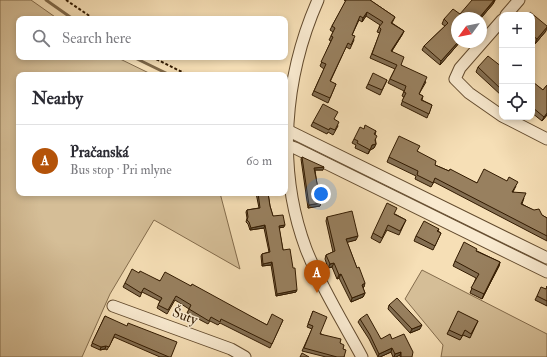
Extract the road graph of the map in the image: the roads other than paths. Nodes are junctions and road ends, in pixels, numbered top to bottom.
1 (318, 0) edge
2 (519, 0) edge
3 (509, 12) edge
4 (499, 23) edge
5 (499, 114) edge
6 (508, 120) edge
7 (288, 122) edge
8 (288, 130) edge
9 (547, 140) edge
10 (288, 146) edge
11 (288, 160) edge
12 (547, 258) edge
13 (547, 272) edge
14 (113, 306) dead end
15 (245, 357) edge
16 (362, 357) edge

1 - 7 street
2 - 3 street
4 - 5 street
6 - 9 street
8 - 12 street
10 - 13 street
11 - 16 street
14 - 15 street, Šuty

